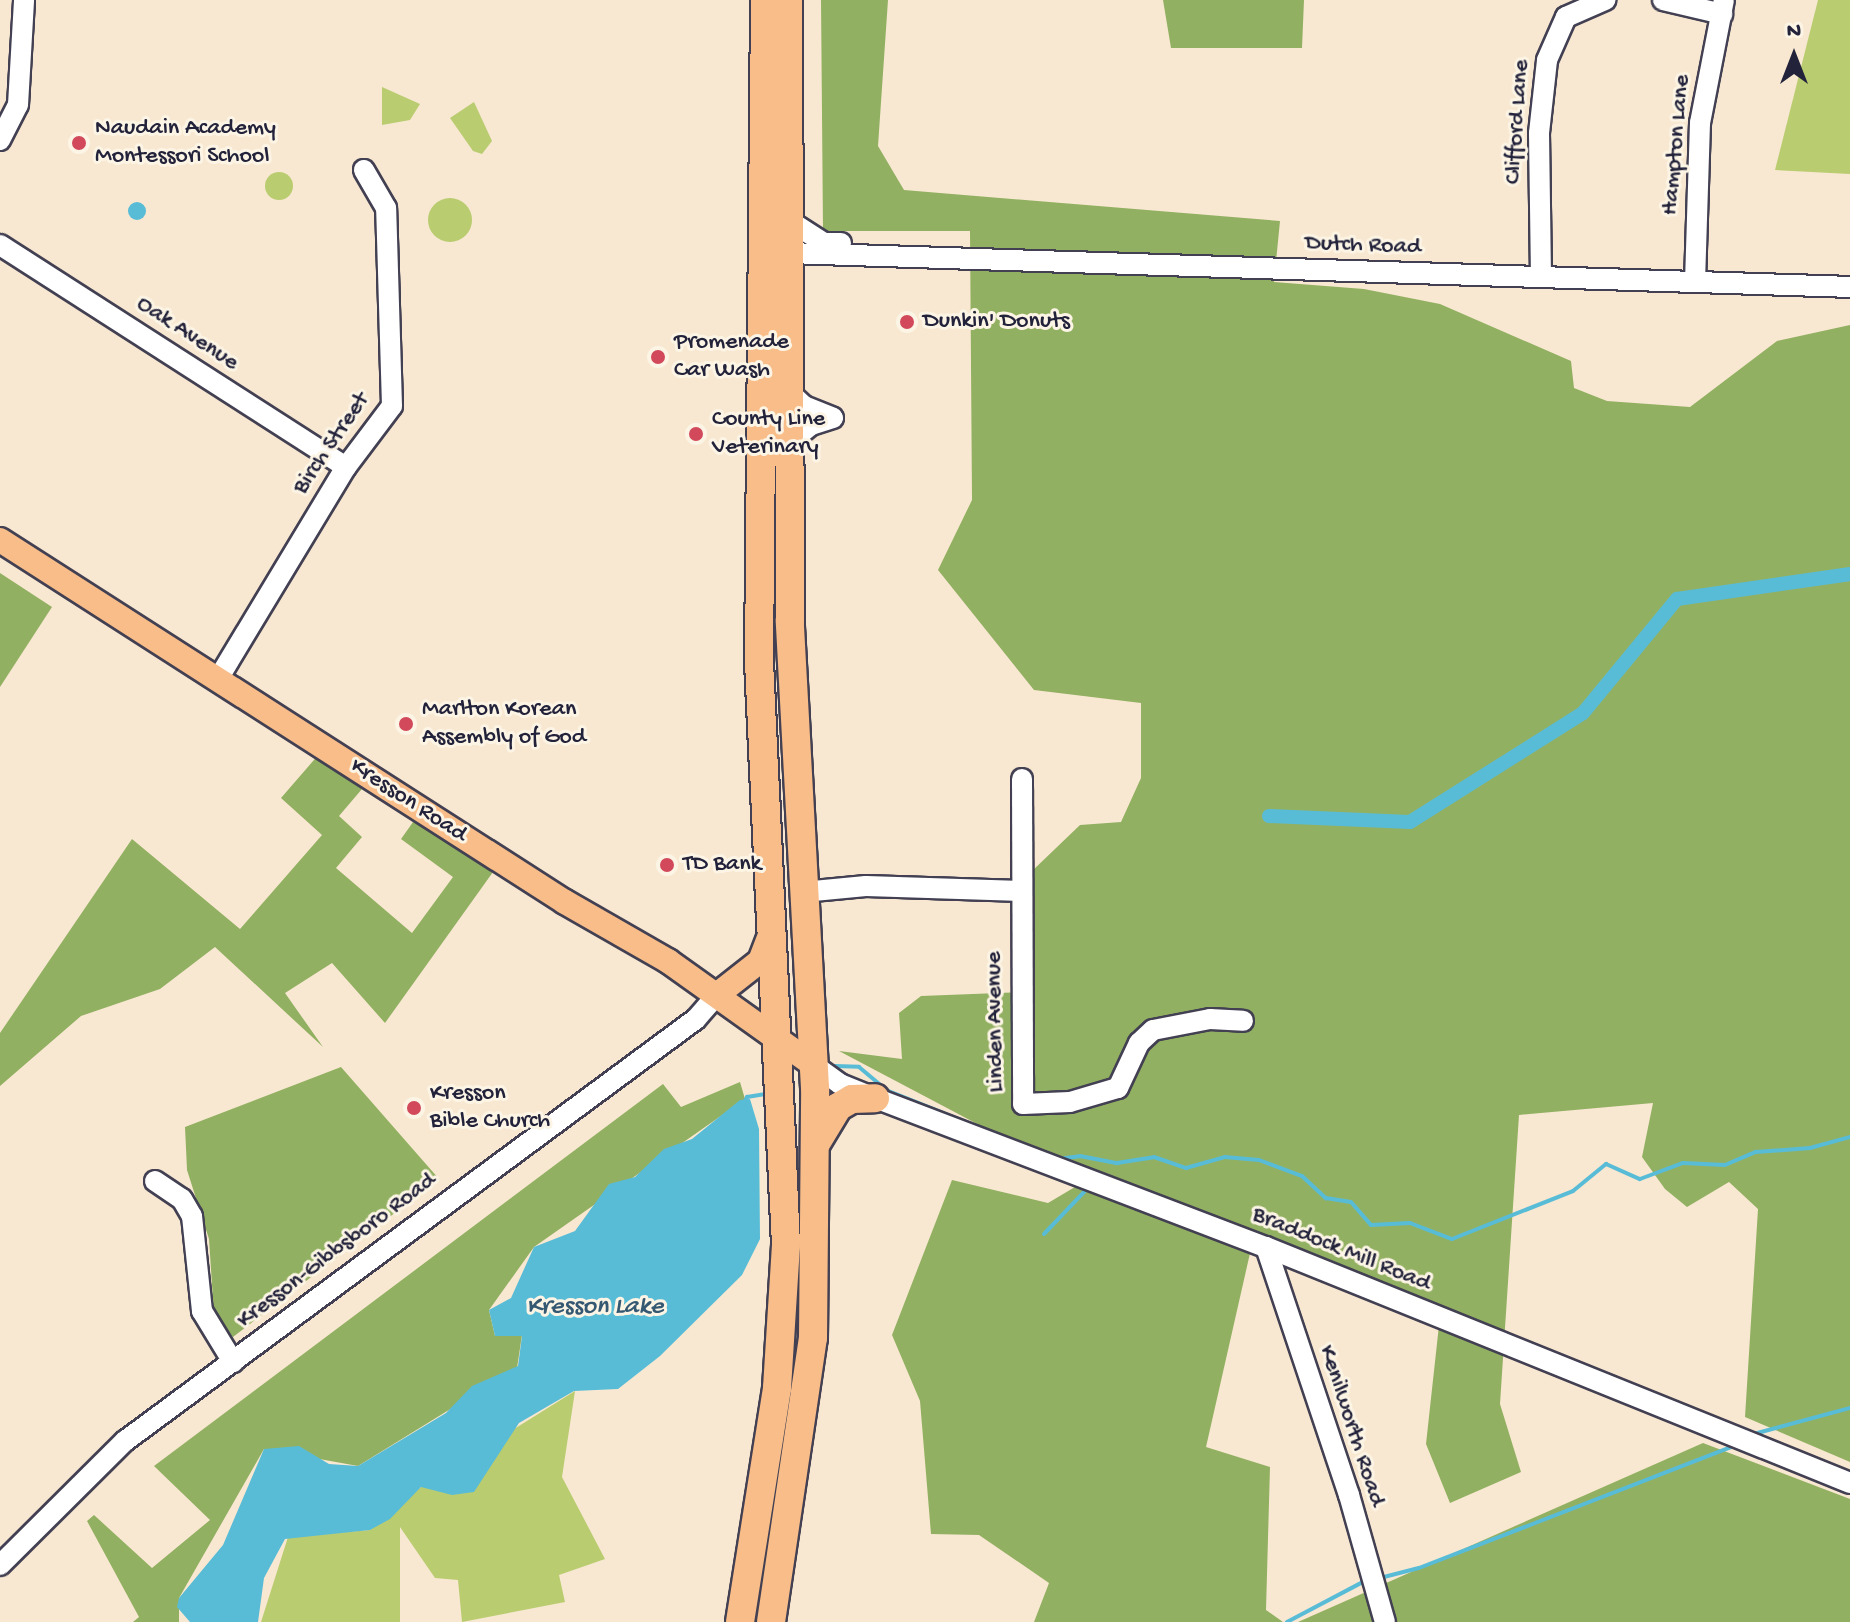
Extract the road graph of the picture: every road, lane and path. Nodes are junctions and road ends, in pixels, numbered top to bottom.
1 (24, 0) edge
2 (765, 0) edge
3 (788, 0) edge
4 (1605, 0) edge
5 (1663, 0) edge
6 (1723, 7) edge
7 (0, 140) edge
8 (364, 170) dead end
9 (763, 184) junction
10 (788, 220) junction
11 (0, 245) edge
12 (788, 253) junction
13 (874, 253) junction
14 (1541, 277) junction
15 (1695, 282) junction
16 (1850, 287) edge
17 (789, 392) junction
18 (789, 443) junction
19 (346, 467) junction
20 (0, 540) edge
21 (218, 679) junction
22 (1022, 779) dead end
23 (1022, 891) junction
24 (803, 892) junction
25 (773, 928) junction
26 (718, 994) junction
27 (1243, 1021) dead end
28 (778, 1038) junction
29 (814, 1065) junction
30 (875, 1098) junction
31 (813, 1150) junction
32 (155, 1181) dead end
33 (1266, 1247) junction
34 (233, 1362) junction
35 (1850, 1483) edge
36 (0, 1565) edge
37 (740, 1622) edge
38 (771, 1622) edge
39 (1385, 1622) edge

1 - 7 street
2 - 9 highway
3 - 10 highway
4 - 14 street, Clifford Lane
5 - 6 street
6 - 15 street, Hampton Lane
8 - 19 street, Birch Street
9 - 12 highway
9 - 25 highway
10 - 12 highway
10 - 13 street, Dutch Road
11 - 19 street, Oak Avenue
12 - 13 street, Dutch Road
12 - 17 highway
13 - 14 street, Dutch Road
14 - 15 street, Dutch Road
15 - 16 street, Dutch Road
17 - 18 highway
17 - 18 street
18 - 24 highway
19 - 21 street, Birch Street
20 - 21 main road, Kresson Road
21 - 26 main road, Kresson Road
22 - 23 street, Linden Avenue
23 - 24 street
23 - 27 street, Linden Avenue
24 - 29 highway
25 - 26 main road
25 - 28 highway
26 - 28 main road, Kresson Road
26 - 34 street, Kresson-Gibbsboro Road
28 - 29 main road, Kresson Road
28 - 37 highway
29 - 30 street, Braddock Mill Road
29 - 31 highway
30 - 31 highway
30 - 33 street, Braddock Mill Road
31 - 38 highway
32 - 34 street
33 - 35 street, Braddock Mill Road
33 - 39 street, Kenilworth Road
34 - 36 street, Kresson-Gibbsboro Road

